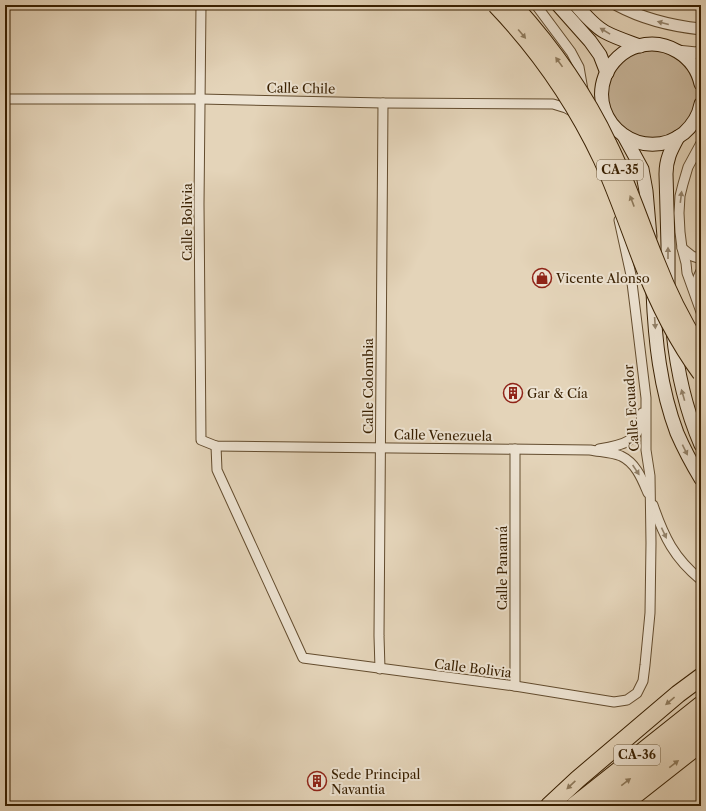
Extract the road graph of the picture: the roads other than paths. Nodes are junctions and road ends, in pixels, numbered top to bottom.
1 (201, 5) edge
2 (496, 5) edge
3 (513, 5) edge
4 (536, 5) edge
5 (558, 5) edge
6 (576, 5) edge
7 (617, 5) edge
8 (701, 29) edge
9 (640, 46) junction
10 (677, 51) junction
11 (701, 51) edge
12 (607, 73) junction
13 (581, 80) junction
14 (701, 84) edge
15 (5, 98) edge
16 (200, 99) junction
17 (383, 103) junction
18 (553, 104) junction
19 (701, 104) edge
20 (699, 115) edge
21 (589, 126) junction
22 (624, 136) junction
23 (678, 137) junction
24 (701, 143) edge
25 (701, 156) edge
26 (688, 167) junction
27 (682, 248) junction
28 (700, 259) edge
29 (686, 268) junction
30 (701, 272) edge
31 (695, 296) junction
32 (701, 312) edge
33 (701, 351) edge
34 (642, 364) junction
35 (701, 373) edge
36 (201, 440) joint
37 (701, 445) edge
38 (216, 446) junction
39 (381, 447) junction
40 (515, 449) junction
41 (590, 450) junction
42 (701, 479) edge
43 (650, 496) junction
44 (701, 580) edge
45 (380, 669) junction
46 (701, 677) edge
47 (515, 686) junction
48 (637, 693) joint
49 (701, 704) edge
50 (701, 723) edge
51 (701, 743) edge
52 (549, 806) edge
53 (574, 806) edge
54 (595, 806) edge
55 (621, 806) edge

1 - 16 street, Calle Bolivia
2 -> 35 highway, CA-35, bridge
33 -> 3 highway, CA-35, bridge
4 - 13 street, Calle Ecuador
5 - 12 main road
9 -> 6 main road
8 -> 7 street
9 - 10 main road
9 - 12 main road
10 - 11 street
10 - 14 main road
12 - 22 main road
13 - 18 street
13 - 21 street, Calle Ecuador
15 - 16 street, Calle Chile
16 - 17 street, Calle Chile
16 - 36 street, Calle Bolivia
17 - 18 street, Calle Chile
17 - 39 street, Calle Colombia
18 - 21 street, Calle Chile
19 - 20 main road
20 - 23 main road
21 - 34 street, Calle Ecuador
22 - 23 main road
22 -> 42 main road
37 -> 23 main road
24 - 26 street
25 - 26 street
27 -> 26 street
27 - 28 street
27 - 29 street
28 - 29 street
29 - 31 street
30 - 31 street
31 - 32 street
34 - 41 street
34 - 43 street, Calle Ecuador
36 - 38 street, Calle Venezuela
38 - 39 street, Calle Venezuela
38 - 45 street, Calle Bolivia
39 - 40 street, Calle Venezuela
39 - 45 street, Calle Colombia
40 - 41 street, Calle Venezuela
40 - 47 street, Calle Panamá
41 -> 43 street
43 -> 44 street
43 - 48 street, Calle Ecuador
45 - 47 street, Calle Bolivia
46 -> 52 highway
47 - 48 street, Calle Bolivia
49 - 53 highway, CA-36
54 -> 50 highway, CA-36
55 -> 51 highway

